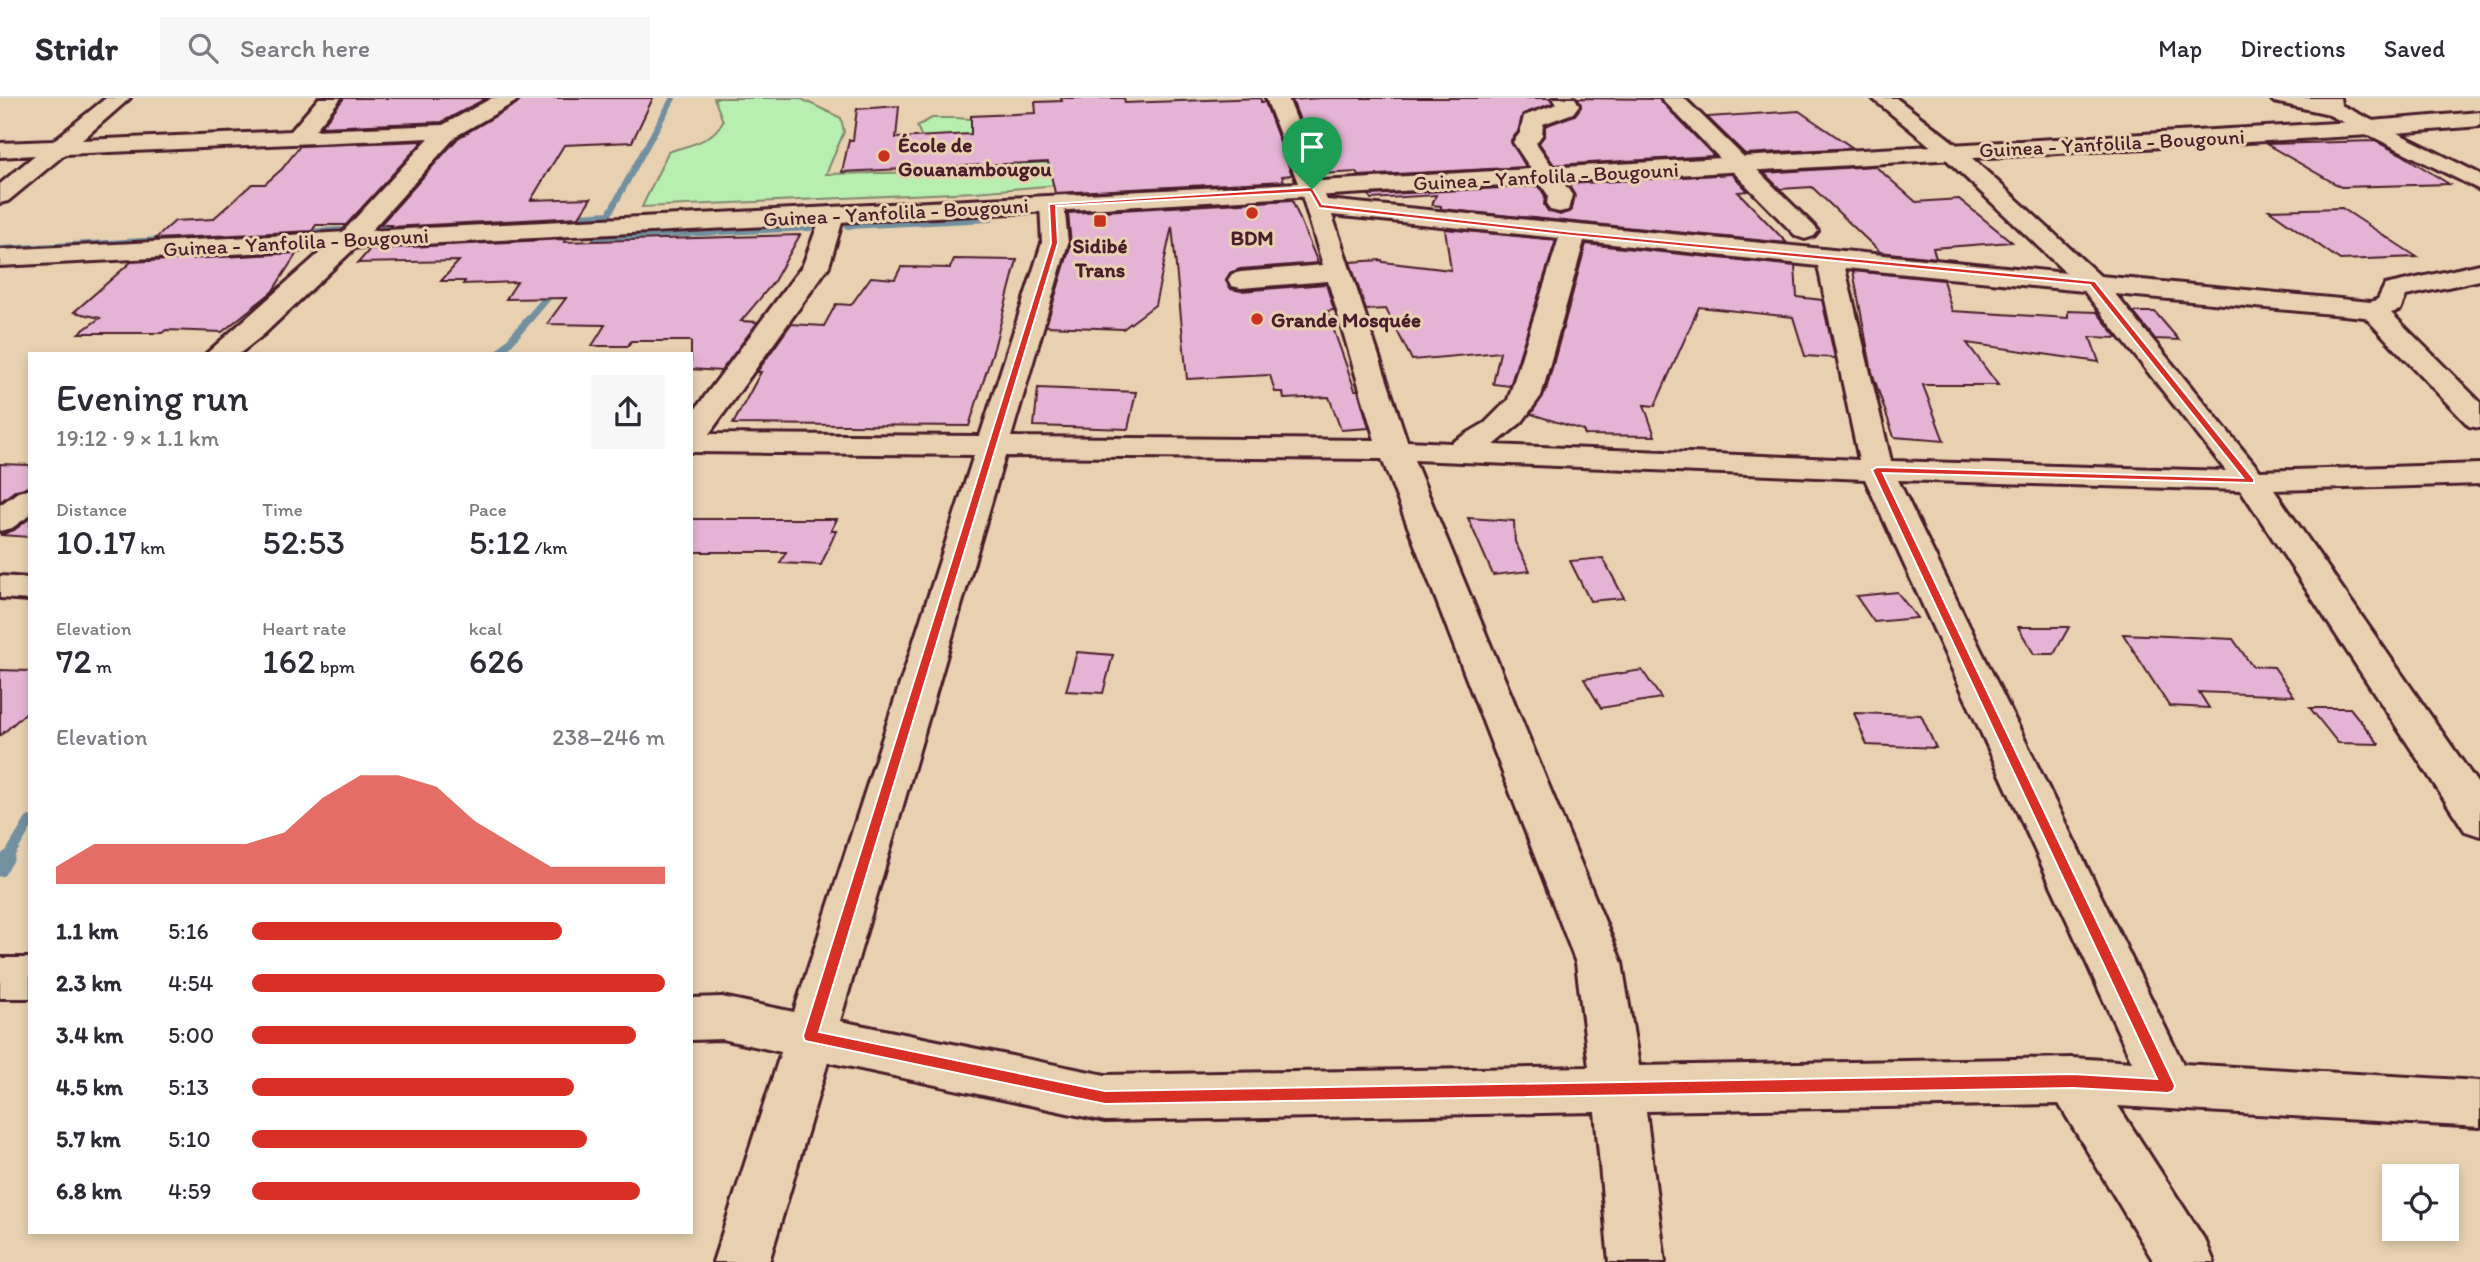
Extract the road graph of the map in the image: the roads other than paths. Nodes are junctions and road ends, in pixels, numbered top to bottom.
1 (119, 98) edge
2 (330, 98) edge
3 (508, 98) edge
4 (1277, 98) edge
5 (1564, 98) edge
6 (1672, 98) edge
7 (1882, 98) edge
8 (2281, 98) edge
9 (2330, 103) edge
10 (2480, 119) edge
11 (2371, 128) junction
12 (448, 131) junction
13 (299, 136) junction
14 (60, 146) junction
15 (0, 150) edge
16 (1953, 153) junction
17 (1740, 165) junction
18 (1546, 176) junction
19 (2480, 183) edge
20 (0, 197) edge
21 (1316, 198) junction
22 (1052, 204) junction
23 (1559, 205) dead end
24 (832, 216) junction
25 (1805, 231) dead end
26 (1573, 234) junction
27 (350, 239) junction
28 (0, 258) edge
29 (1830, 259) junction
30 (1339, 272) junction
31 (2480, 272) edge
32 (1241, 280) dead end
33 (2092, 283) junction
34 (2480, 297) edge
35 (2384, 301) junction
36 (223, 352) edge
37 (2480, 419) edge
38 (693, 434) edge
39 (693, 443) edge
40 (993, 448) junction
41 (1394, 450) junction
42 (1456, 453) junction
43 (1877, 470) junction
44 (2480, 474) edge
45 (2251, 481) junction
46 (28, 500) edge
47 (0, 521) edge
48 (0, 587) edge
49 (28, 589) edge
50 (2480, 820) edge
51 (0, 978) edge
52 (28, 978) edge
53 (693, 1019) edge
54 (810, 1036) junction
55 (2073, 1081) junction
56 (2168, 1086) junction
57 (1618, 1091) junction
58 (2480, 1104) edge
59 (741, 1262) edge
60 (1637, 1262) edge
61 (2186, 1262) edge

1 - 14 street
2 - 13 street
3 - 12 street
4 - 21 street
5 - 18 street
6 - 17 street
7 - 16 street
8 - 9 street
9 - 11 street
10 - 11 street, Guinea - Yanfolila - Bougouni
11 - 16 street, Guinea - Yanfolila - Bougouni
11 - 19 street
12 - 13 street
12 - 27 street
13 - 14 street
14 - 15 street
14 - 20 street
16 - 17 street, Guinea - Yanfolila - Bougouni
16 - 33 street
17 - 18 street, Guinea - Yanfolila - Bougouni
17 - 25 street
18 - 21 street, Guinea - Yanfolila - Bougouni
18 - 23 street
21 - 22 street, Guinea - Yanfolila - Bougouni
21 - 26 street
21 - 30 street
22 - 24 street, Guinea - Yanfolila - Bougouni
22 - 40 street
24 - 27 street, Guinea - Yanfolila - Bougouni
24 - 38 street
26 - 29 street
26 - 42 street
27 - 28 street, Guinea - Yanfolila - Bougouni
27 - 36 street
29 - 33 street
29 - 43 street
30 - 32 street
30 - 41 street
31 - 35 street
33 - 35 street
33 - 45 street
34 - 35 street
35 - 37 street
39 - 40 street
40 - 41 street
40 - 54 street
41 - 42 street
41 - 57 street
42 - 43 street
43 - 45 street
43 - 56 street
44 - 45 street
45 - 50 street
46 - 47 street
48 - 49 street
51 - 52 street
53 - 54 street
54 - 57 street
54 - 59 street
55 - 56 street
55 - 57 street
55 - 61 street
56 - 58 street
57 - 60 street

